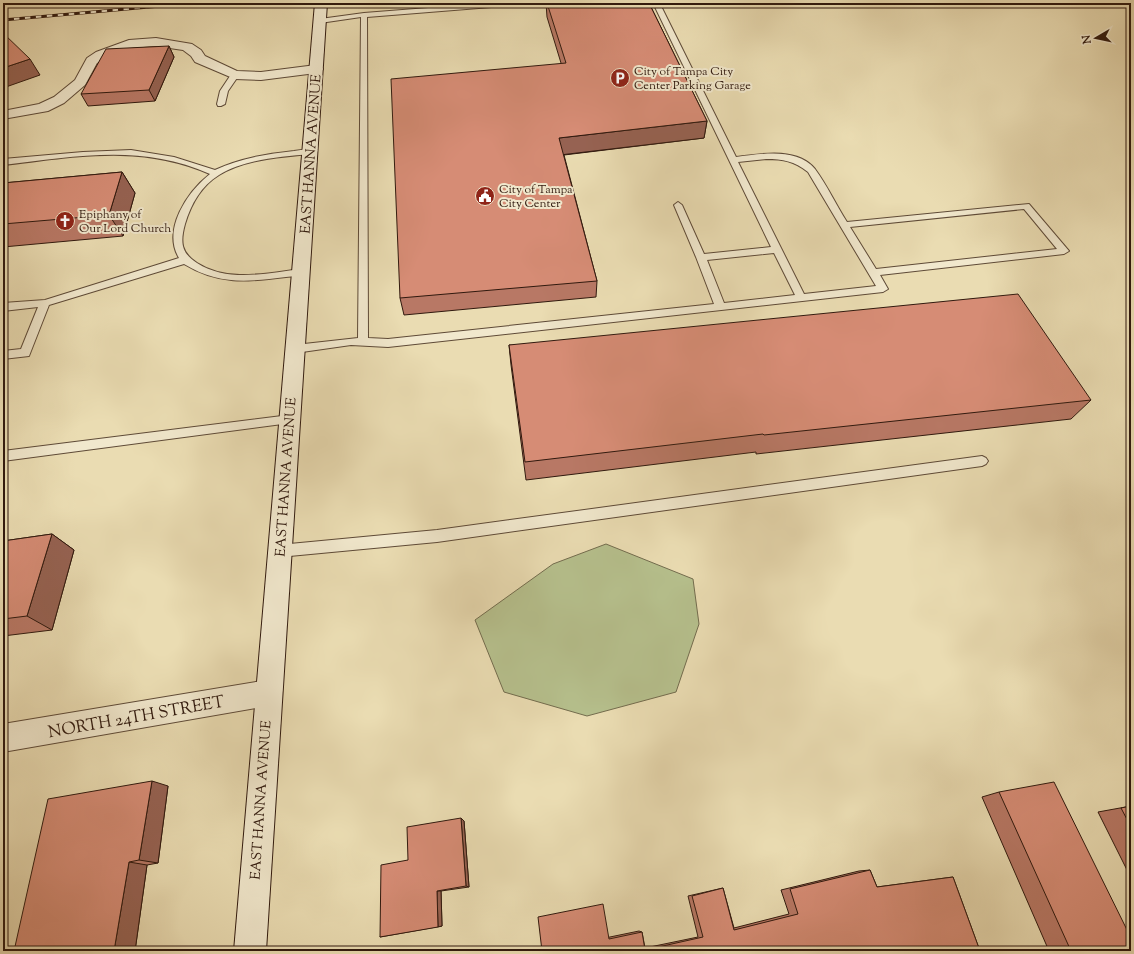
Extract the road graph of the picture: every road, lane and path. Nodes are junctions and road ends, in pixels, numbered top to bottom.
1 (517, 3) edge
2 (655, 3) edge
3 (321, 12) edge
4 (364, 15) junction
5 (316, 68) junction
6 (235, 75) junction
7 (221, 104) dead end
8 (3, 115) edge
9 (310, 152) junction
10 (733, 160) junction
11 (3, 162) edge
12 (214, 173) junction
13 (678, 205) dead end
14 (844, 225) junction
15 (777, 250) junction
16 (701, 257) junction
17 (185, 260) junction
18 (301, 272) junction
19 (873, 273) junction
20 (801, 298) junction
21 (45, 303) junction
22 (720, 306) junction
23 (3, 307) edge
24 (363, 341) junction
25 (295, 350) junction
26 (3, 355) edge
27 (290, 419) junction
28 (3, 456) edge
29 (982, 461) dead end
30 (279, 551) junction
31 (268, 693) junction
32 (3, 738) edge
33 (250, 951) edge

1 - 4 lane
2 - 10 lane
3 - 4 lane
3 - 5 street, EAST HANNA AVENUE
4 - 24 lane
5 - 6 street
5 - 9 street, EAST HANNA AVENUE
6 - 7 lane
6 - 8 street
9 - 12 lane
9 - 18 street, EAST HANNA AVENUE
10 - 14 lane
10 - 15 lane
11 - 12 lane
12 - 17 lane
13 - 16 lane
14 - 19 lane
14 - 19 lane
15 - 16 lane
15 - 20 lane
16 - 22 lane
17 - 18 lane
17 - 21 lane
18 - 25 street, EAST HANNA AVENUE
19 - 20 lane
20 - 22 lane
21 - 23 lane
21 - 26 lane
22 - 24 lane
24 - 25 lane
25 - 27 street, EAST HANNA AVENUE
27 - 28 lane
27 - 30 street, EAST HANNA AVENUE
29 - 30 lane
30 - 31 street, EAST HANNA AVENUE
31 - 32 street, NORTH 24TH STREET
31 - 33 street, EAST HANNA AVENUE

